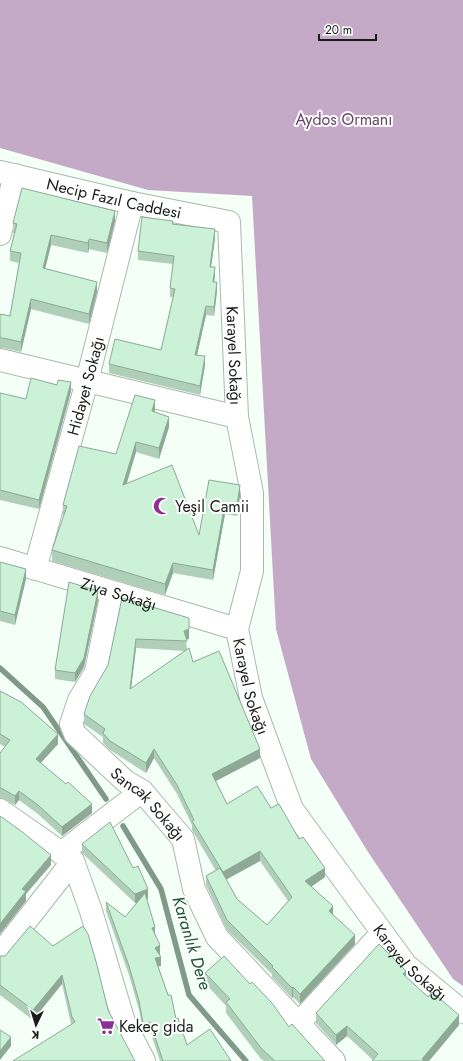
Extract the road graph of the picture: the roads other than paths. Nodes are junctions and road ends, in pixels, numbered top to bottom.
1 (8, 174) edge
2 (132, 203) junction
3 (229, 222) joint
4 (0, 234) edge
5 (0, 360) edge
6 (87, 381) junction
7 (237, 417) junction
8 (0, 558) edge
9 (35, 569) junction
10 (112, 592) junction
11 (238, 629) junction
12 (142, 792) junction
13 (0, 810) edge
14 (67, 857) junction
15 (382, 933) junction
16 (0, 954) edge
17 (463, 1012) edge
18 (298, 1024) junction
19 (144, 1061) edge
20 (334, 1061) edge

1 - 2 street, Necip Fazıl Caddesi
1 - 4 street
2 - 3 street, Necip Fazıl Caddesi
2 - 6 street, Hidayet Sokağı
3 - 7 street, Karayel Sokağı
5 - 6 street
6 - 7 street
6 - 9 street, Hidayet Sokağı
7 - 11 street, Karayel Sokağı
8 - 9 street, Ziya Sokağı
9 - 10 street, Ziya Sokağı
10 - 11 street, Ziya Sokağı
10 - 12 street, Sancak Sokağı
11 - 15 street, Karayel Sokağı
12 - 14 street
12 - 18 street, Sancak Sokağı
13 - 14 street
14 - 16 street
14 - 19 street
15 - 17 street, Karayel Sokağı
15 - 18 street
18 - 20 street, Sancak Sokağı

